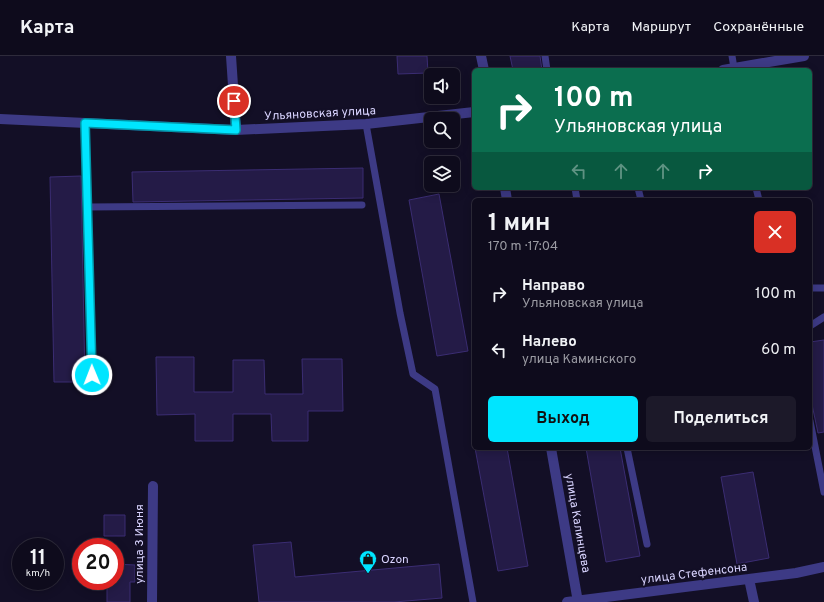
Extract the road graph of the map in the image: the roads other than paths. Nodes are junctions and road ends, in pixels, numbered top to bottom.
1 (231, 56) edge
2 (481, 56) edge
3 (545, 56) edge
4 (732, 56) edge
5 (804, 56) edge
6 (484, 68) edge
7 (548, 68) edge
8 (734, 68) joint
9 (472, 112) edge
10 (0, 119) edge
11 (85, 123) junction
12 (366, 124) junction
13 (236, 130) junction
14 (362, 205) dead end
15 (87, 207) junction
16 (812, 288) edge
17 (824, 288) edge
18 (824, 317) edge
19 (812, 325) edge
20 (92, 375) dead end
21 (812, 431) edge
22 (551, 450) edge
23 (627, 450) edge
24 (153, 486) dead end
25 (824, 492) edge
26 (647, 544) dead end
27 (824, 567) edge
28 (749, 579) junction
29 (578, 601) edge
30 (152, 602) edge
31 (473, 602) edge
32 (567, 602) edge
33 (754, 602) edge

1 - 13 street
2 - 6 street
3 - 7 lane
4 - 8 lane
5 - 8 street
9 - 12 street, Ульяновская улица
10 - 11 street, Ульяновская улица
11 - 13 street, Ульяновская улица
11 - 15 lane
12 - 13 street, Ульяновская улица
12 - 31 lane
14 - 15 lane
15 - 20 lane
16 - 17 lane
18 - 19 lane
21 - 25 lane
22 - 29 street, улица Калинцева
23 - 26 lane
24 - 30 street, улица 3 Июня
27 - 28 street, улица Стефенсона
28 - 29 street, улица Стефенсона
28 - 33 street
29 - 32 street, улица Стефенсона

